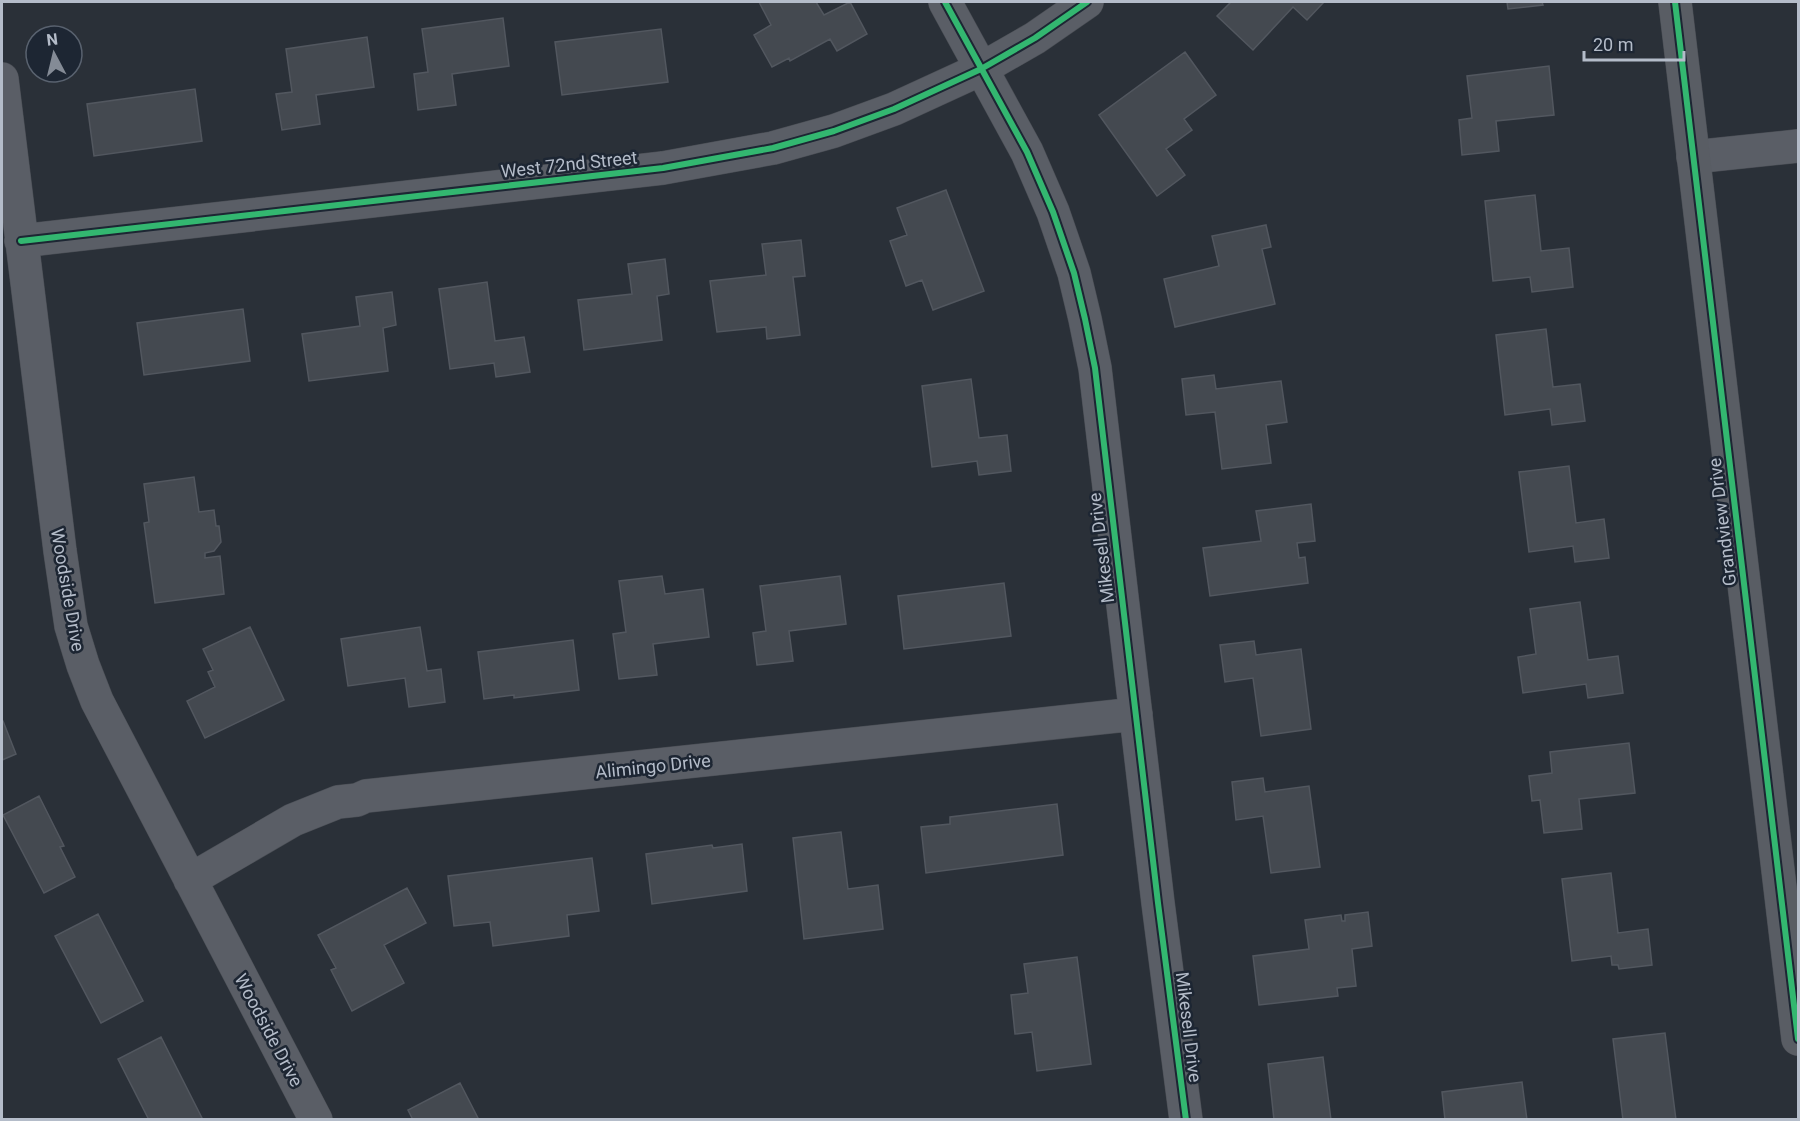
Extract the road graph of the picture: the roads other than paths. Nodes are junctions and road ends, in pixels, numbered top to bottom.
1 (945, 2) edge
2 (1087, 2) edge
3 (1675, 2) edge
4 (981, 69) junction
5 (2, 79) edge
6 (1798, 146) edge
7 (1694, 157) junction
8 (21, 241) junction
9 (1136, 714) junction
10 (190, 880) junction
11 (1798, 1040) edge
12 (316, 1119) edge
13 (1186, 1119) edge

1 - 4 street, Mikesell Drive
2 - 4 street, West 72nd Street
3 - 7 main road, Grandview Drive
4 - 8 street, West 72nd Street
4 - 9 street, Mikesell Drive
5 - 8 street, Woodside Drive
6 - 7 street
7 - 11 main road, Grandview Drive
8 - 10 street, Woodside Drive
9 - 10 street, Alimingo Drive
9 - 13 street, Mikesell Drive
10 - 12 street, Woodside Drive

